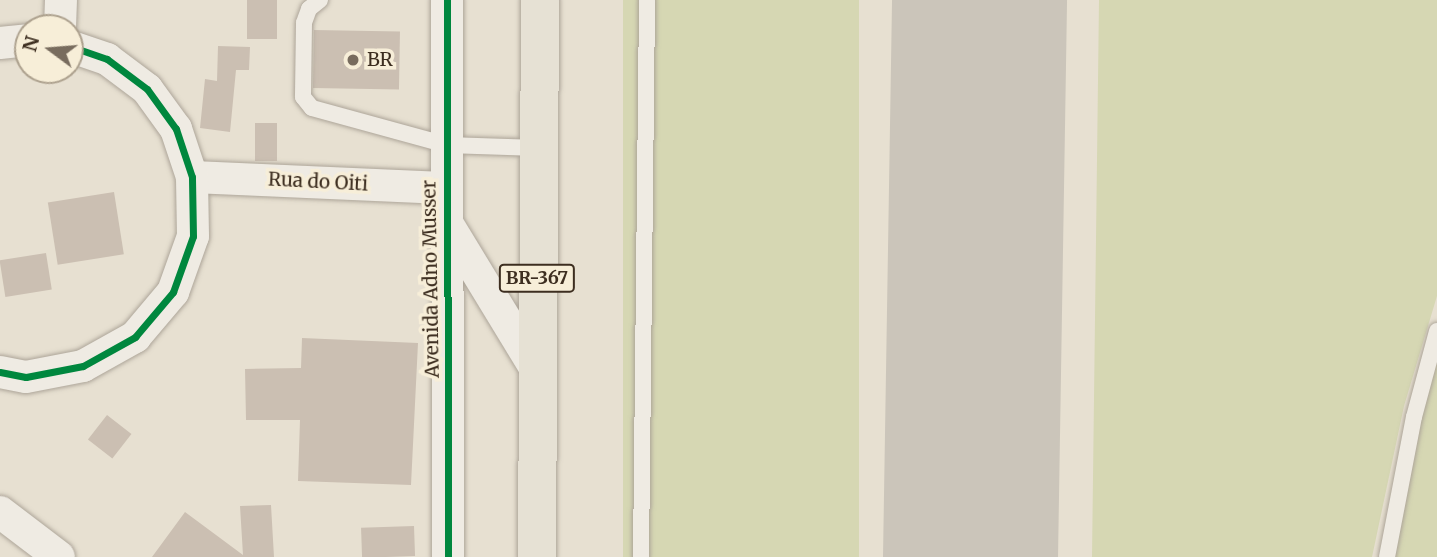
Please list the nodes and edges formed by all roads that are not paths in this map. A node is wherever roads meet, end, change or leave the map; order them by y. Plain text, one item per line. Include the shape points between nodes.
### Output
1 (320, 0) edge
2 (447, 0) edge
3 (540, 0) edge
4 (647, 0) edge
5 (84, 51) edge
6 (447, 145) junction
7 (538, 148) junction
8 (192, 177) junction
9 (444, 188) junction
10 (447, 222) junction
11 (1436, 337) edge
12 (537, 370) junction
13 (0, 372) edge
14 (0, 512) edge
15 (60, 557) edge
16 (448, 557) edge
17 (537, 557) edge
18 (641, 557) edge
19 (1387, 557) edge

1 - 6 lane via 309,9 304,23 306,102 321,111
2 - 6 street, Avenida Adno Musser
3 - 7 main road, BR-367
4 - 18 lane
5 - 8 street via 107,59 147,89 176,129
6 - 7 lane
6 - 9 street, Avenida Adno Musser
7 - 12 main road, BR-367
8 - 9 street, Rua do Oiti
8 - 13 street via 193,236 173,292 135,337 83,366 26,377
9 - 10 street, Avenida Adno Musser
10 - 12 street
10 - 16 street, Avenida Adno Musser
11 - 19 lane
12 - 17 main road, BR-367
14 - 15 street

